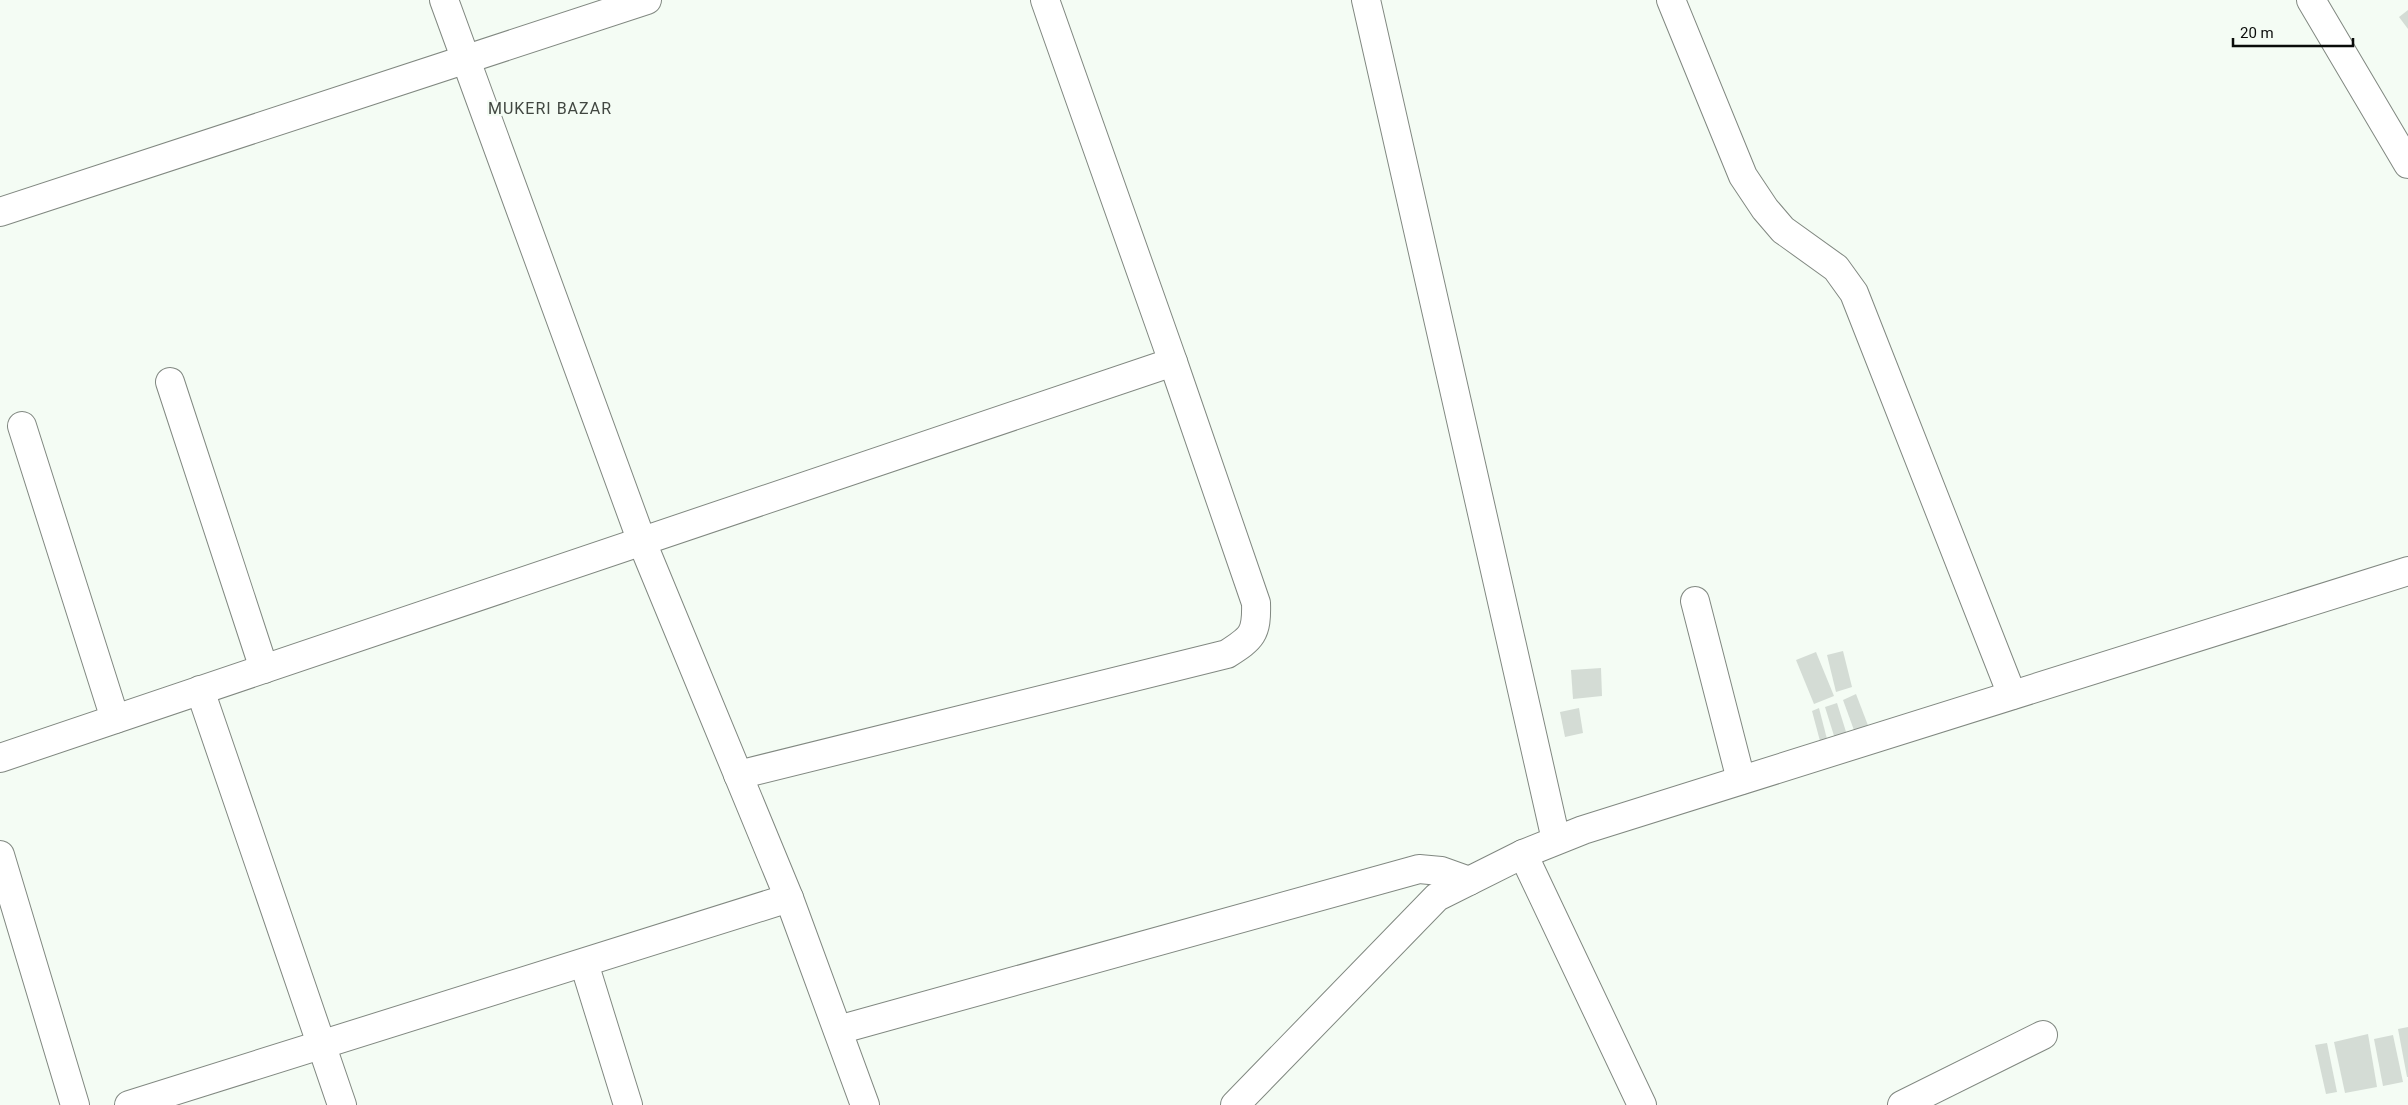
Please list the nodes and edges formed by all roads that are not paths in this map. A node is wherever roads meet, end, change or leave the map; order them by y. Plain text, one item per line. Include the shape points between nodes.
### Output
1 (444, 0) edge
2 (647, 0) edge
3 (1045, 0) edge
4 (1366, 0) edge
5 (1671, 0) edge
6 (2311, 0) edge
7 (466, 60) junction
8 (2408, 164) edge
9 (0, 212) edge
10 (1173, 362) junction
11 (170, 382) dead end
12 (22, 426) dead end
13 (642, 542) junction
14 (2408, 572) edge
15 (1695, 601) dead end
16 (264, 669) junction
17 (200, 690) junction
18 (2012, 695) junction
19 (115, 719) junction
20 (0, 758) edge
21 (738, 775) junction
22 (1741, 780) junction
23 (1556, 840) junction
24 (1523, 854) junction
25 (0, 856) edge
26 (1469, 881) junction
27 (789, 898) junction
28 (584, 962) junction
29 (838, 1030) junction
30 (2043, 1035) dead end
31 (321, 1045) junction
32 (75, 1105) edge
33 (129, 1105) edge
34 (342, 1105) edge
35 (628, 1105) edge
36 (865, 1105) edge
37 (1235, 1105) edge
38 (1642, 1105) edge
39 (1902, 1105) edge

1 - 7 street
2 - 7 street
3 - 10 street
4 - 23 street
5 - 18 street via 1743,176 1783,230 1836,268 1854,294
6 - 8 street
7 - 9 street
7 - 13 street
10 - 13 street
10 - 21 street via 1256,603 1256,625 1245,642 1227,654
11 - 16 street
12 - 19 street
13 - 16 street
13 - 21 street
14 - 18 street
15 - 22 street
16 - 17 street
17 - 19 street
17 - 31 street
18 - 22 street
19 - 20 street
21 - 27 street
22 - 23 street
23 - 24 street
24 - 26 street
24 - 38 street
25 - 32 street
26 - 29 street via 1441,871 1419,870
26 - 37 street via 1437,897
27 - 28 street
27 - 29 street
28 - 31 street
28 - 35 street
29 - 36 street
30 - 39 street
31 - 33 street
31 - 34 street

